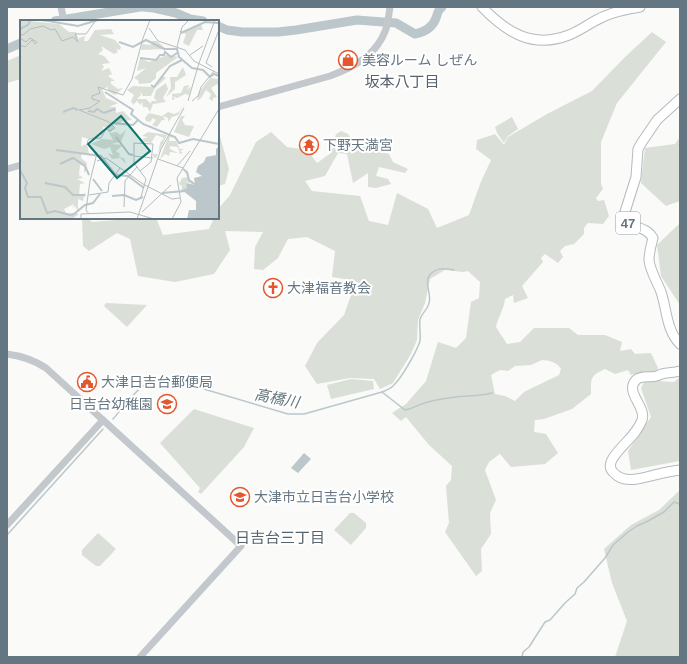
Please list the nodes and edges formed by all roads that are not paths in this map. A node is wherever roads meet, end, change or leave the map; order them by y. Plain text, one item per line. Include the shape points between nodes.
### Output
1 (61, 7) edge
2 (390, 7) edge
3 (482, 7) edge
4 (640, 7) edge
5 (64, 19) edge
6 (680, 99) edge
7 (219, 107) edge
8 (20, 165) edge
9 (7, 169) edge
10 (680, 344) edge
11 (7, 354) edge
12 (680, 371) edge
13 (102, 420) junction
14 (680, 470) edge
15 (7, 525) edge
16 (140, 657) edge

1 - 5 street
2 - 7 street via 386,28 375,48 347,70
3 - 4 main road via 498,23 515,34 541,40 558,39 603,17
6 - 10 main road, 47 via 657,120 638,149 636,177 624,215 632,226 647,231 653,238 649,260 671,330
8 - 9 street
11 - 13 street via 19,356 46,368
12 - 14 main road via 636,380 634,395 642,408 643,418 632,438 620,448 610,463 612,472 632,480
13 - 15 street
13 - 16 street via 241,546

